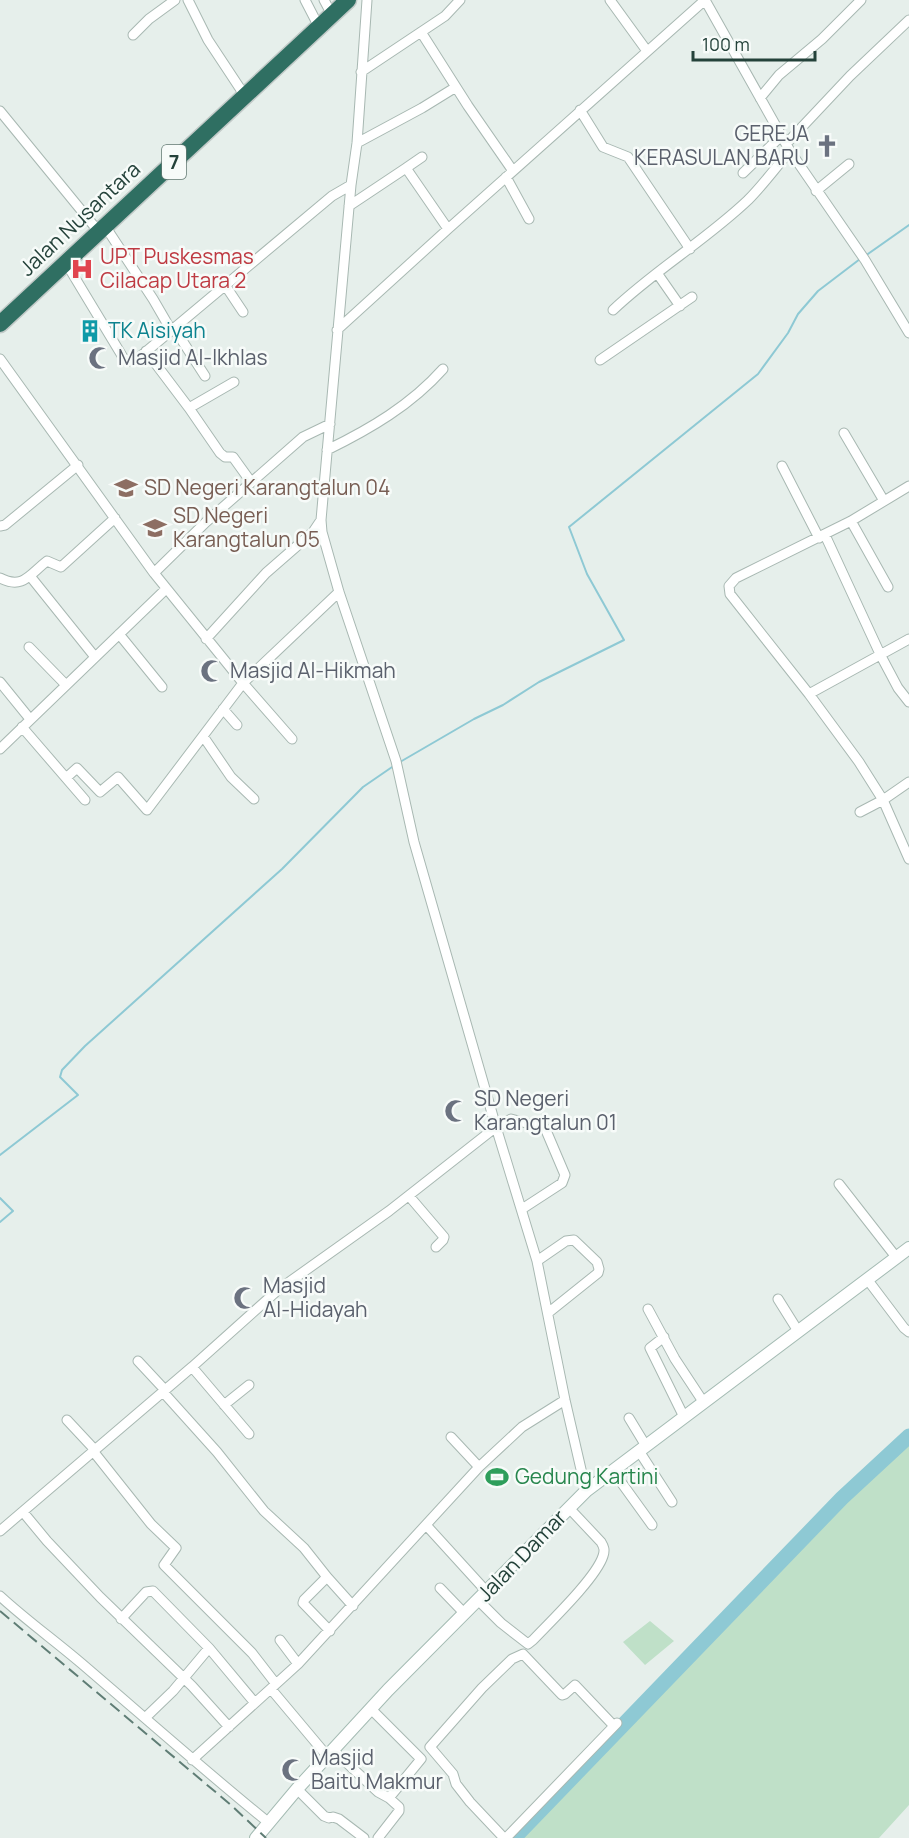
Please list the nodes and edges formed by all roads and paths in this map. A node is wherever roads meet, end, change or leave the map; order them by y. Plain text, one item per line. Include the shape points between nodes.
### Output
1 (175, 0) edge
2 (188, 0) edge
3 (305, 0) edge
4 (324, 0) edge
5 (348, 0) edge
6 (367, 0) edge
7 (460, 0) edge
8 (610, 0) edge
9 (705, 0) edge
10 (861, 0) edge
11 (332, 15) junction
12 (909, 20) edge
13 (319, 27) junction
14 (421, 32) junction
15 (133, 35) dead end
16 (647, 51) junction
17 (361, 72) junction
18 (456, 87) junction
19 (245, 96) junction
20 (760, 98) junction
21 (580, 110) junction
22 (0, 111) edge
23 (357, 143) junction
24 (786, 144) junction
25 (422, 157) dead end
26 (849, 164) dead end
27 (406, 168) junction
28 (743, 173) dead end
29 (509, 174) junction
30 (351, 185) junction
31 (816, 191) junction
32 (349, 206) junction
33 (529, 219) dead end
34 (102, 229) junction
35 (448, 229) junction
36 (690, 249) junction
37 (66, 262) junction
38 (657, 273) junction
39 (225, 285) junction
40 (692, 297) dead end
41 (680, 306) junction
42 (613, 310) dead end
43 (243, 312) dead end
44 (0, 324) edge
45 (173, 329) junction
46 (337, 330) junction
47 (909, 333) edge
48 (146, 351) junction
49 (0, 359) edge
50 (600, 360) dead end
51 (443, 369) dead end
52 (205, 375) dead end
53 (234, 381) dead end
54 (189, 408) junction
55 (330, 424) junction
56 (844, 433) dead end
57 (327, 450) junction
58 (78, 465) junction
59 (782, 466) dead end
60 (251, 482) junction
61 (909, 486) edge
62 (884, 501) junction
63 (115, 518) junction
64 (321, 520) junction
65 (851, 521) junction
66 (0, 526) edge
67 (822, 536) junction
68 (154, 573) junction
69 (30, 576) junction
70 (0, 578) edge
71 (888, 586) dead end
72 (166, 589) junction
73 (339, 592) junction
74 (119, 634) junction
75 (206, 639) junction
76 (909, 639) edge
77 (29, 647) dead end
78 (881, 656) junction
79 (95, 657) junction
80 (0, 682) edge
81 (243, 683) junction
82 (66, 686) junction
83 (162, 687) dead end
84 (809, 694) junction
85 (909, 702) edge
86 (224, 709) junction
87 (30, 719) junction
88 (237, 725) dead end
89 (22, 728) junction
90 (203, 736) junction
91 (292, 739) dead end
92 (0, 749) edge
93 (66, 778) junction
94 (909, 782) edge
95 (254, 799) dead end
96 (85, 800) dead end
97 (883, 800) junction
98 (860, 812) dead end
99 (909, 859) edge
100 (496, 1126) junction
101 (840, 1184) dead end
102 (409, 1196) junction
103 (522, 1209) junction
104 (436, 1247) dead end
105 (909, 1248) edge
106 (896, 1257) junction
107 (537, 1261) junction
108 (867, 1279) junction
109 (778, 1299) dead end
110 (648, 1309) dead end
111 (548, 1313) junction
112 (798, 1331) junction
113 (909, 1332) edge
114 (664, 1337) junction
115 (138, 1361) dead end
116 (192, 1367) junction
117 (249, 1385) dead end
118 (164, 1391) junction
119 (565, 1400) junction
120 (704, 1402) junction
121 (224, 1405) junction
122 (684, 1417) junction
123 (629, 1418) dead end
124 (67, 1420) dead end
125 (249, 1434) dead end
126 (451, 1437) dead end
127 (642, 1449) junction
128 (94, 1451) junction
129 (479, 1467) junction
130 (613, 1471) junction
131 (586, 1491) junction
132 (672, 1502) dead end
133 (569, 1508) junction
134 (23, 1512) junction
135 (426, 1525) junction
136 (652, 1525) dead end
137 (0, 1531) edge
138 (327, 1577) junction
139 (440, 1588) dead end
140 (0, 1596) edge
141 (483, 1596) junction
142 (353, 1606) junction
143 (465, 1614) junction
144 (122, 1619) junction
145 (330, 1631) junction
146 (280, 1640) dead end
147 (528, 1644) junction
148 (209, 1648) junction
149 (520, 1654) junction
150 (298, 1664) junction
151 (183, 1679) junction
152 (274, 1687) junction
153 (255, 1703) junction
154 (371, 1709) junction
155 (145, 1718) junction
156 (229, 1727) junction
157 (430, 1747) junction
158 (331, 1754) junction
159 (422, 1759) junction
160 (192, 1760) junction
161 (297, 1789) junction
162 (389, 1798) junction
163 (269, 1822) junction
164 (259, 1836) edge
165 (364, 1838) edge
166 (378, 1838) edge
167 (505, 1838) edge

1 - 15 street
2 - 19 street via 208,40
3 - 13 street
4 - 11 street
5 - 11 highway, Jalan Nusantara / 7
6 - 17 street
7 - 14 street
8 - 16 street
9 - 16 street
9 - 20 street
10 - 20 street via 779,75
11 - 13 highway, Jalan Nusantara / 7
12 - 24 street
13 - 19 highway, Jalan Nusantara / 7
14 - 17 street
14 - 18 street
16 - 21 street
17 - 23 street
18 - 23 street
18 - 29 street
19 - 34 highway, Jalan Nusantara / 7
20 - 24 street
21 - 29 street
21 - 36 street via 603,147 628,157
22 - 34 street
23 - 30 street
24 - 28 street
24 - 31 street
24 - 36 street via 749,199
25 - 27 street
26 - 31 street
27 - 32 street
27 - 35 street
29 - 33 street
29 - 35 street
30 - 32 street
30 - 39 street via 332,196
31 - 47 street
32 - 46 street
34 - 37 highway, Jalan Nusantara / 7
34 - 45 street
35 - 46 street
36 - 38 street
37 - 44 highway, Jalan Nusantara / 7
37 - 48 street via 124,358 136,360
38 - 41 street
38 - 42 street
39 - 43 street
39 - 45 street
40 - 41 street
41 - 50 street
45 - 48 street
45 - 52 street
46 - 55 street
48 - 54 street
49 - 58 street
51 - 57 street via 381,420
53 - 54 street
54 - 60 street via 220,453 233,458
55 - 57 street
55 - 60 street via 303,437
56 - 62 street
57 - 64 street
58 - 63 street
58 - 66 street
59 - 67 street
60 - 68 street
61 - 62 street
62 - 65 street
63 - 68 street
63 - 69 street via 61,567 47,561
64 - 73 street
64 - 75 street
65 - 67 street
65 - 71 street
67 - 78 street
67 - 84 street via 736,578 729,586 730,594
68 - 72 street
69 - 70 street via 20,583
69 - 79 street
72 - 74 street
72 - 75 street
73 - 81 street
73 - 100 street via 397,765 414,842
74 - 79 street
74 - 83 street
75 - 81 street
76 - 78 street
77 - 82 street
78 - 84 street
78 - 85 street
79 - 82 street
80 - 87 street
81 - 86 street
81 - 91 street
82 - 87 street
84 - 97 street
86 - 88 street
86 - 90 street
87 - 89 street
89 - 92 street
89 - 93 street
90 - 93 street via 147,810 118,777 100,792 77,768
90 - 95 street via 231,777
93 - 96 street
94 - 97 street
97 - 98 street
97 - 99 street
100 - 102 street
100 - 103 street
100 - 103 street via 511,1119 544,1128 564,1170 562,1183
101 - 106 street
102 - 104 street via 444,1237
102 - 116 street via 278,1290
103 - 107 street
105 - 106 street, Jalan Damar
106 - 108 street, Jalan Damar
107 - 111 street
107 - 111 street via 566,1241 574,1240 597,1262 599,1269 598,1274
108 - 112 street, Jalan Damar
108 - 113 street
109 - 112 street
110 - 114 street
111 - 119 street
112 - 120 street, Jalan Damar
114 - 120 street
114 - 122 street via 650,1348
115 - 118 street
116 - 118 street
116 - 121 street
117 - 121 street
118 - 128 street
118 - 138 street via 264,1511 304,1548
119 - 129 street via 522,1427
119 - 131 street
120 - 122 street, Jalan Damar
121 - 125 street
122 - 127 street, Jalan Damar
123 - 127 street
124 - 128 street
126 - 129 street
127 - 130 street, Jalan Damar
127 - 132 street
128 - 134 street
128 - 152 street via 151,1524 176,1548 164,1565 252,1653
129 - 135 street
130 - 131 street, Jalan Damar
130 - 136 street
131 - 133 street, Jalan Damar
133 - 141 street, Jalan Damar
133 - 147 street via 601,1542 603,1556 567,1604
134 - 137 street
134 - 144 street
135 - 141 street
135 - 142 street
138 - 142 street
138 - 145 street via 303,1603
139 - 143 street
140 - 155 street
141 - 143 street, Jalan Damar
141 - 147 street via 501,1623
142 - 145 street
143 - 154 street, Jalan Damar
144 - 148 street via 151,1591
144 - 151 street
145 - 150 street
146 - 150 street
147 - 149 street
148 - 151 street
148 - 153 street
149 - 157 street via 482,1688
149 - 167 street via 562,1695 575,1685 616,1724
150 - 152 street
151 - 155 street
151 - 156 street
152 - 153 street
152 - 158 street
153 - 156 street
154 - 158 street, Jalan Damar
154 - 159 street
155 - 160 street
156 - 160 street
157 - 159 street
157 - 167 street via 463,1793
158 - 161 street, Jalan Damar
158 - 162 street
159 - 162 street
160 - 163 street
161 - 163 street, Jalan Damar
161 - 165 street via 324,1816 339,1819
162 - 166 street via 399,1809
163 - 164 street, Jalan Damar

